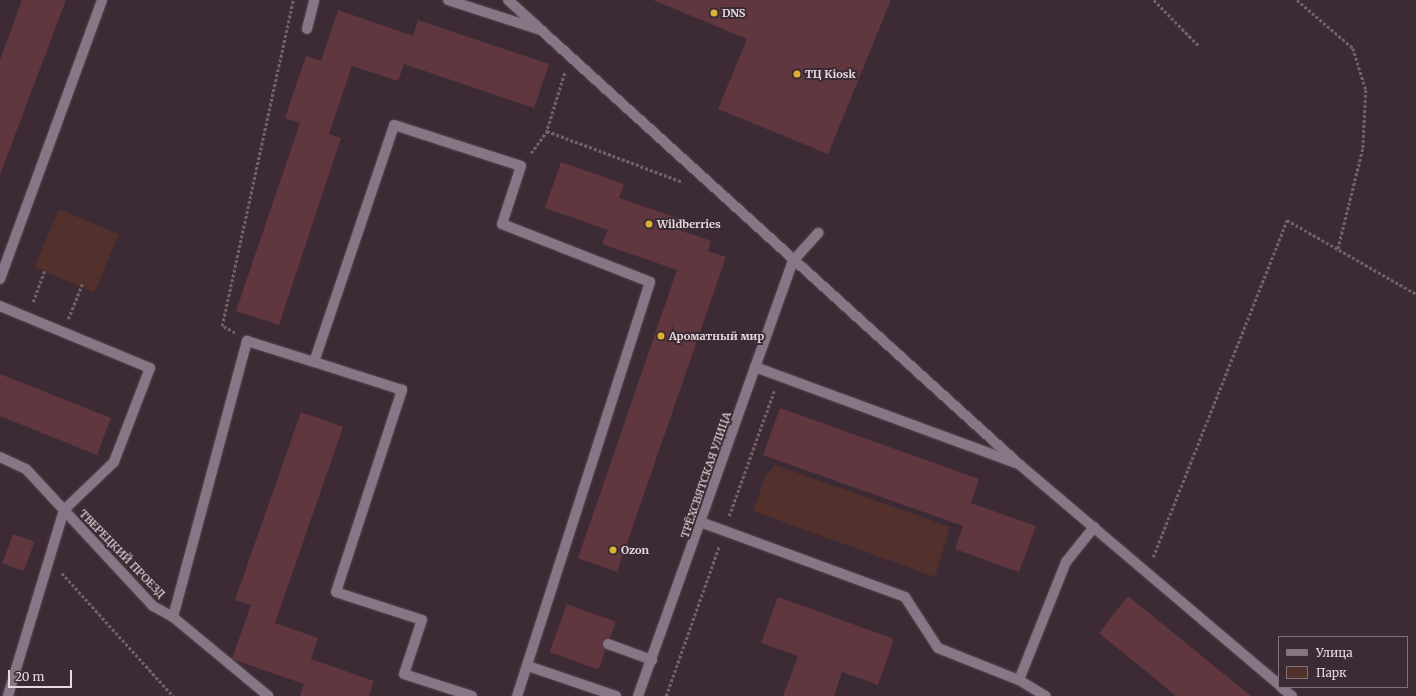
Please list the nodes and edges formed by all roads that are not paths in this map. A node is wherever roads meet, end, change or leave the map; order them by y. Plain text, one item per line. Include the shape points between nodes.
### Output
1 (102, 0) edge
2 (314, 0) edge
3 (448, 0) edge
4 (508, 0) edge
5 (308, 29) dead end
6 (541, 30) junction
7 (818, 233) dead end
8 (793, 261) junction
9 (0, 279) edge
10 (0, 306) edge
11 (314, 362) junction
12 (755, 367) junction
13 (0, 457) edge
14 (1020, 465) junction
15 (64, 510) junction
16 (703, 523) junction
17 (1094, 527) junction
18 (174, 617) junction
19 (608, 644) dead end
20 (652, 660) junction
21 (528, 666) junction
22 (1019, 680) junction
23 (1278, 684) edge
24 (1282, 688) edge
25 (8, 696) edge
26 (268, 696) edge
27 (472, 696) edge
28 (517, 696) edge
29 (616, 696) edge
30 (638, 696) edge
31 (1046, 696) edge
32 (1292, 696) edge

1 - 9 lane
2 - 5 lane
3 - 6 lane
4 - 6 lane
6 - 8 lane
7 - 8 lane
8 - 12 lane, ТРЁХСВЯТСКАЯ УЛИЦА
8 - 14 lane
10 - 15 lane via 150,368 114,462
11 - 18 lane via 247,341
11 - 21 lane via 394,125 521,166 502,224 650,282
11 - 27 lane via 402,390 336,592 422,620 404,674
12 - 14 lane
12 - 16 lane, ТРЁХСВЯТСКАЯ УЛИЦА
13 - 15 lane, ТВЕРЕЦКИЙ ПРОЕЗД via 26,469
14 - 17 lane
15 - 18 lane, ТВЕРЕЦКИЙ ПРОЕЗД via 153,606
15 - 25 lane
16 - 20 lane, ТРЁХСВЯТСКАЯ УЛИЦА
16 - 22 lane via 905,597 938,648
17 - 22 lane via 1066,562
17 - 23 lane
18 - 26 lane, ТВЕРЕЦКИЙ ПРОЕЗД
19 - 20 lane
20 - 30 lane, ТРЁХСВЯТСКАЯ УЛИЦА
21 - 28 lane
21 - 29 lane
22 - 31 lane
24 - 32 lane

